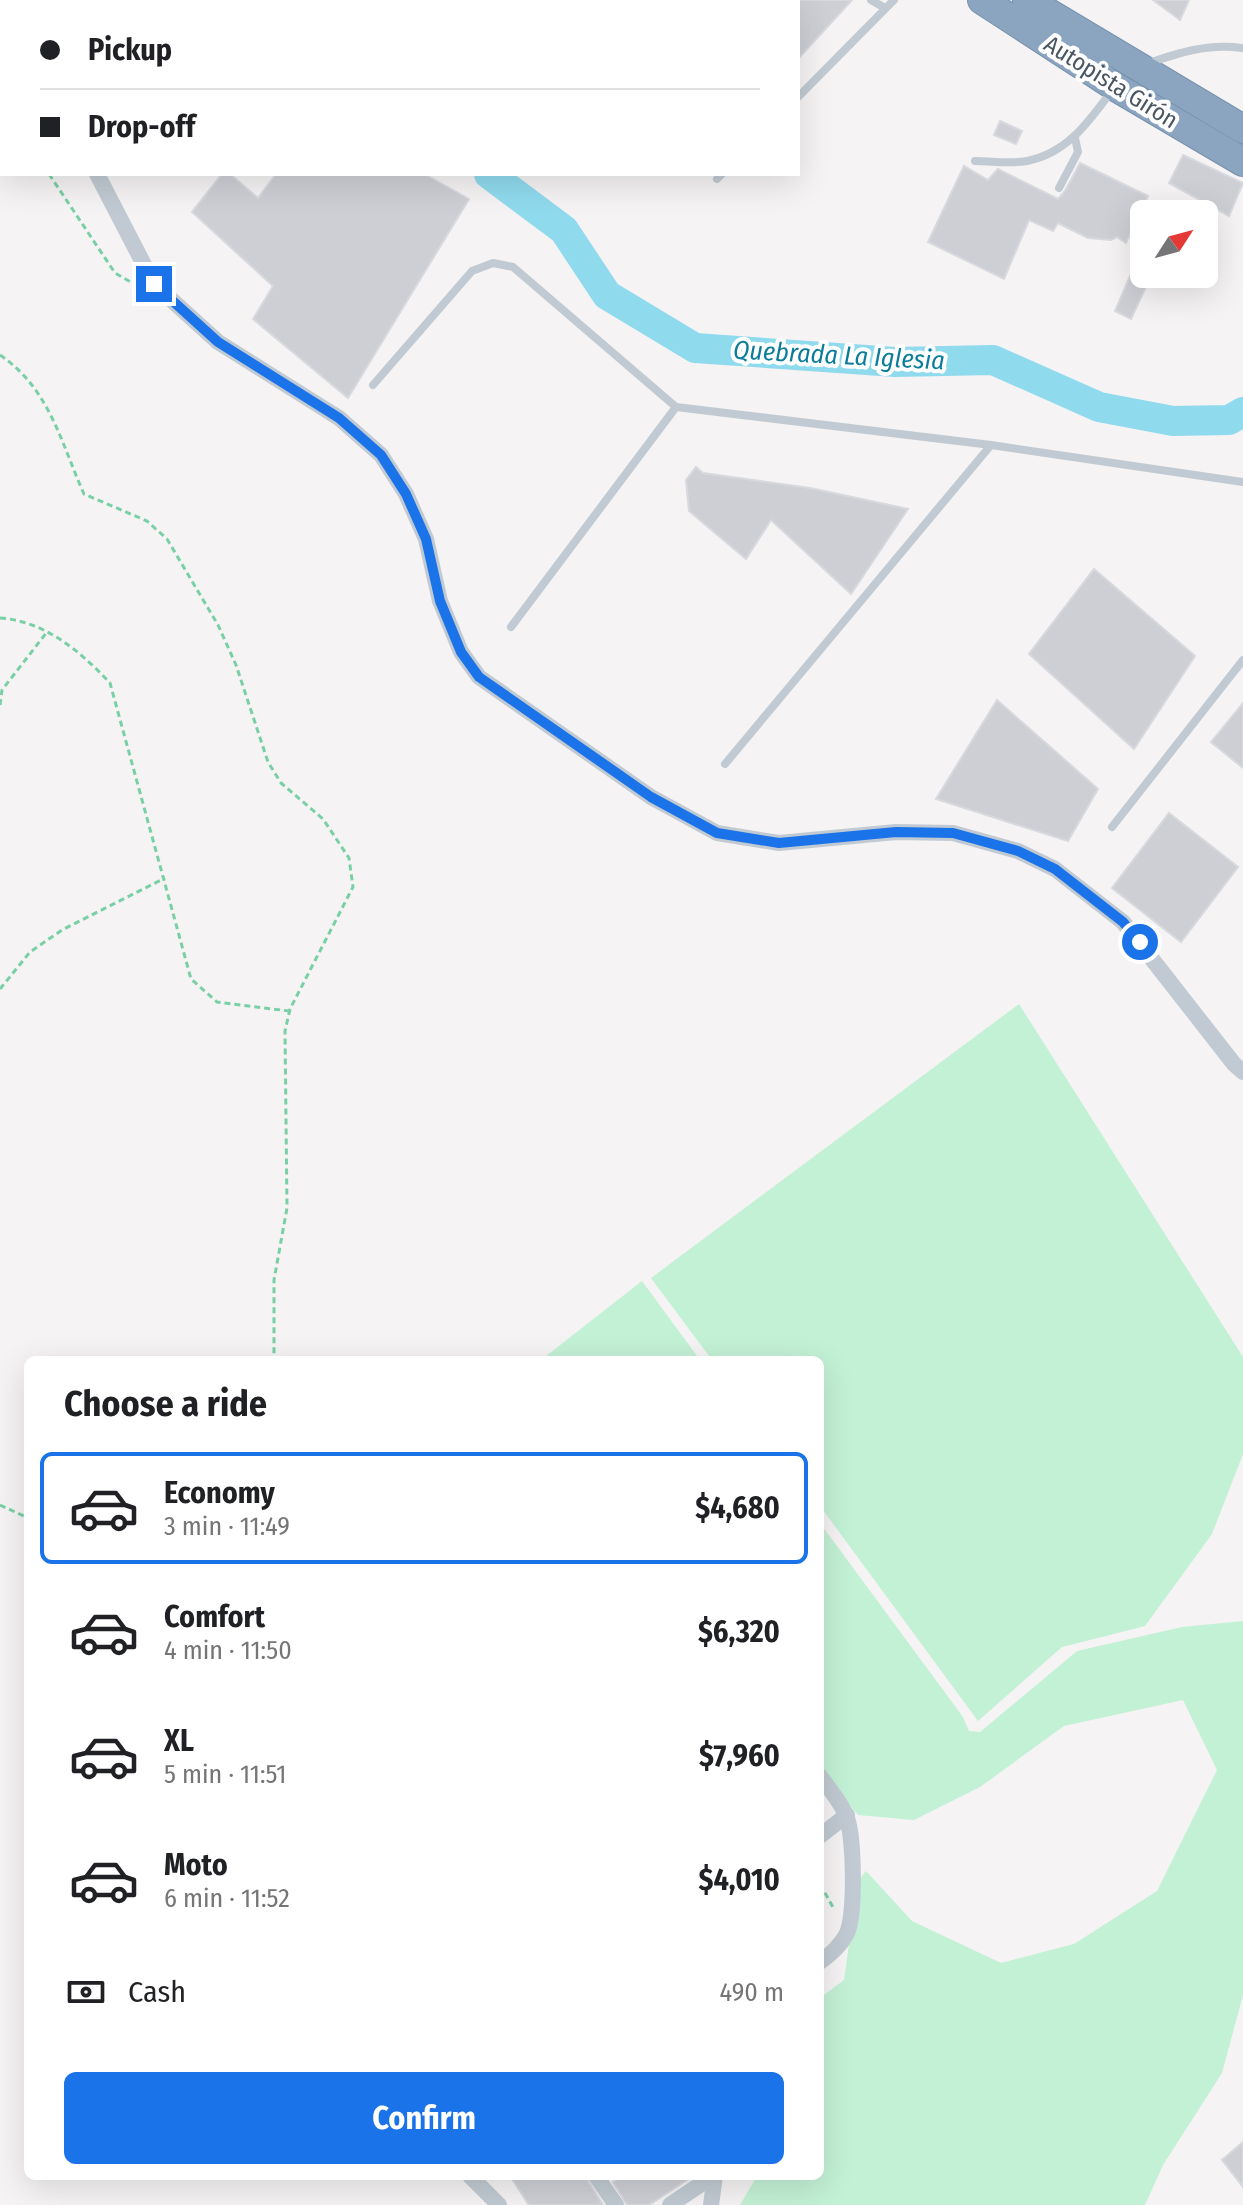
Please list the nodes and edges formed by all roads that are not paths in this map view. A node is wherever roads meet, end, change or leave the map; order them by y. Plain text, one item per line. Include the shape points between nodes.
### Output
1 (871, 0) edge
2 (894, 0) edge
3 (982, 0) edge
4 (1027, 0) edge
5 (885, 8) junction
6 (1242, 48) edge
7 (1137, 67) junction
8 (1114, 86) junction
9 (800, 95) edge
10 (1243, 129) edge
11 (1075, 138) junction
12 (975, 161) dead end
13 (1243, 162) edge
14 (98, 176) edge
15 (1059, 188) dead end
16 (373, 385) dead end
17 (676, 407) junction
18 (991, 445) junction
19 (1243, 482) edge
20 (511, 627) dead end
21 (1243, 660) edge
22 (725, 764) dead end
23 (1112, 827) dead end
24 (1243, 1072) edge
25 (824, 1782) edge
26 (847, 1815) junction
27 (824, 1833) edge
28 (824, 1959) edge
29 (474, 2180) edge
30 (599, 2180) edge
31 (704, 2180) edge
32 (707, 2180) edge
33 (499, 2205) edge
34 (616, 2205) edge
35 (670, 2205) edge
36 (711, 2205) edge

1 - 5 lane
2 - 5 lane
3 - 8 highway, Autopista Girón
4 - 7 highway, Autopista Girón
5 - 9 lane
6 - 7 lane via 1220,45 1181,52
7 - 10 highway, Autopista Girón
8 - 11 lane
8 - 13 highway, Autopista Girón
11 - 12 lane via 1026,161
11 - 15 lane via 1078,152
14 - 24 street via 154,284 218,342 339,418 381,455 426,539 440,601 461,652 479,677 651,797 717,833 779,843 896,832 953,833 1018,851 1055,869 1123,922
16 - 17 lane via 472,271 493,263 513,267
17 - 18 lane
17 - 20 lane
18 - 19 lane
18 - 22 lane
21 - 23 lane
25 - 26 street
26 - 27 street
26 - 28 street via 853,1874 848,1933
29 - 33 street
30 - 34 street
31 - 35 street
32 - 36 street

